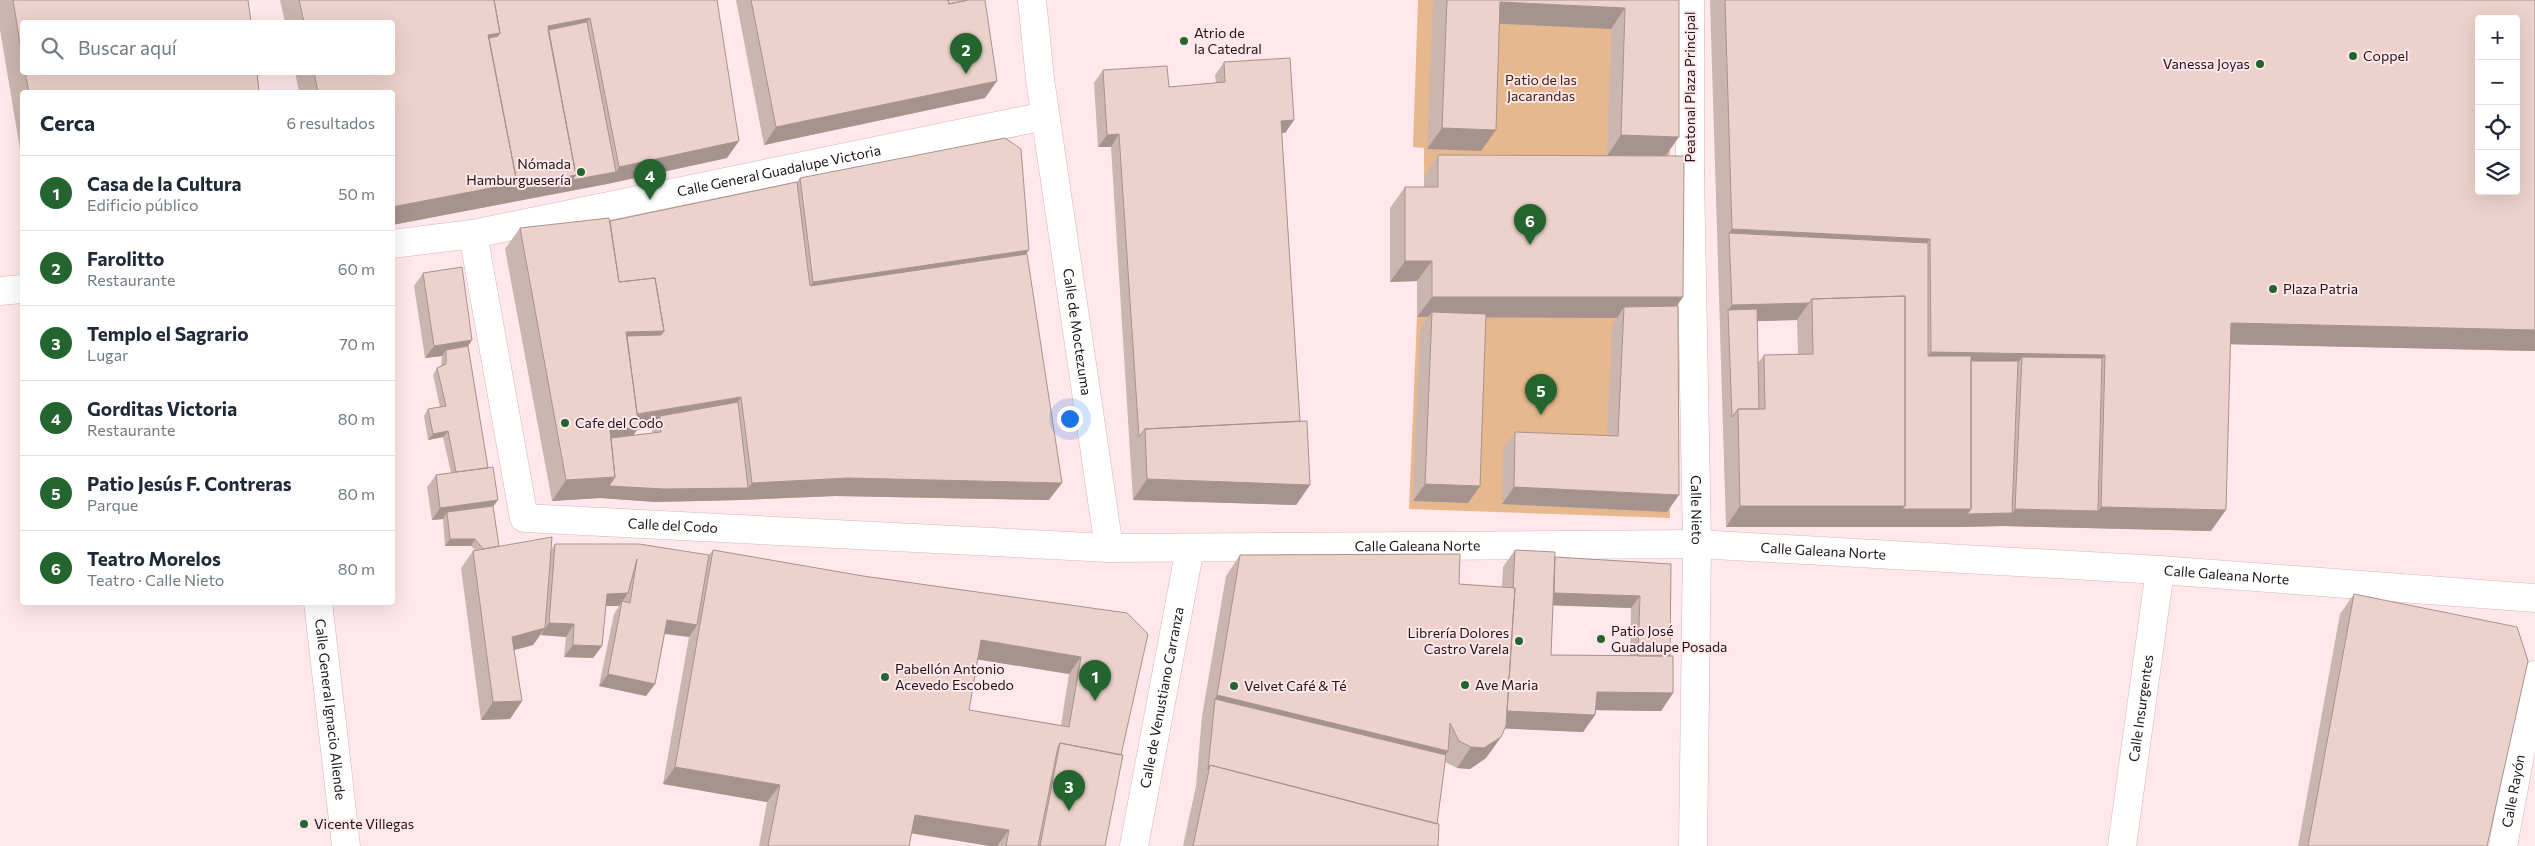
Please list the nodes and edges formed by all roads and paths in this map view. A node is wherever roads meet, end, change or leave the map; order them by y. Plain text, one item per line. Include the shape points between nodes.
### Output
1 (1032, 0) edge
2 (1690, 0) edge
3 (1045, 116) junction
4 (1690, 174) joint
5 (473, 234) junction
6 (395, 244) edge
7 (20, 289) edge
8 (0, 291) edge
9 (1697, 544) junction
10 (1109, 548) junction
11 (1190, 548) junction
12 (2160, 570) junction
13 (2535, 598) edge
14 (318, 605) edge
15 (2535, 675) edge
16 (346, 846) edge
17 (1134, 846) edge
18 (1693, 846) edge
19 (2122, 846) edge
20 (2503, 846) edge

1 - 3 street, Calle de Moctezuma
2 - 4 street, Peatonal Plaza Principal
3 - 5 street, Calle General Guadalupe Victoria
3 - 10 street, Calle de Moctezuma
4 - 9 street, Calle Nieto
5 - 6 street, Calle General Guadalupe Victoria
5 - 10 street, Calle del Codo via 524,518
7 - 8 street
9 - 11 street, Calle Galeana Norte
9 - 12 street, Calle Galeana Norte
9 - 18 street, Calle Nieto
10 - 11 street, Calle Galeana Norte
11 - 17 street, Calle de Venustiano Carranza
12 - 13 street, Calle Galeana Norte
12 - 19 street, Calle Insurgentes
14 - 16 street, Calle General Ignacio Allende
15 - 20 street, Calle Rayón

